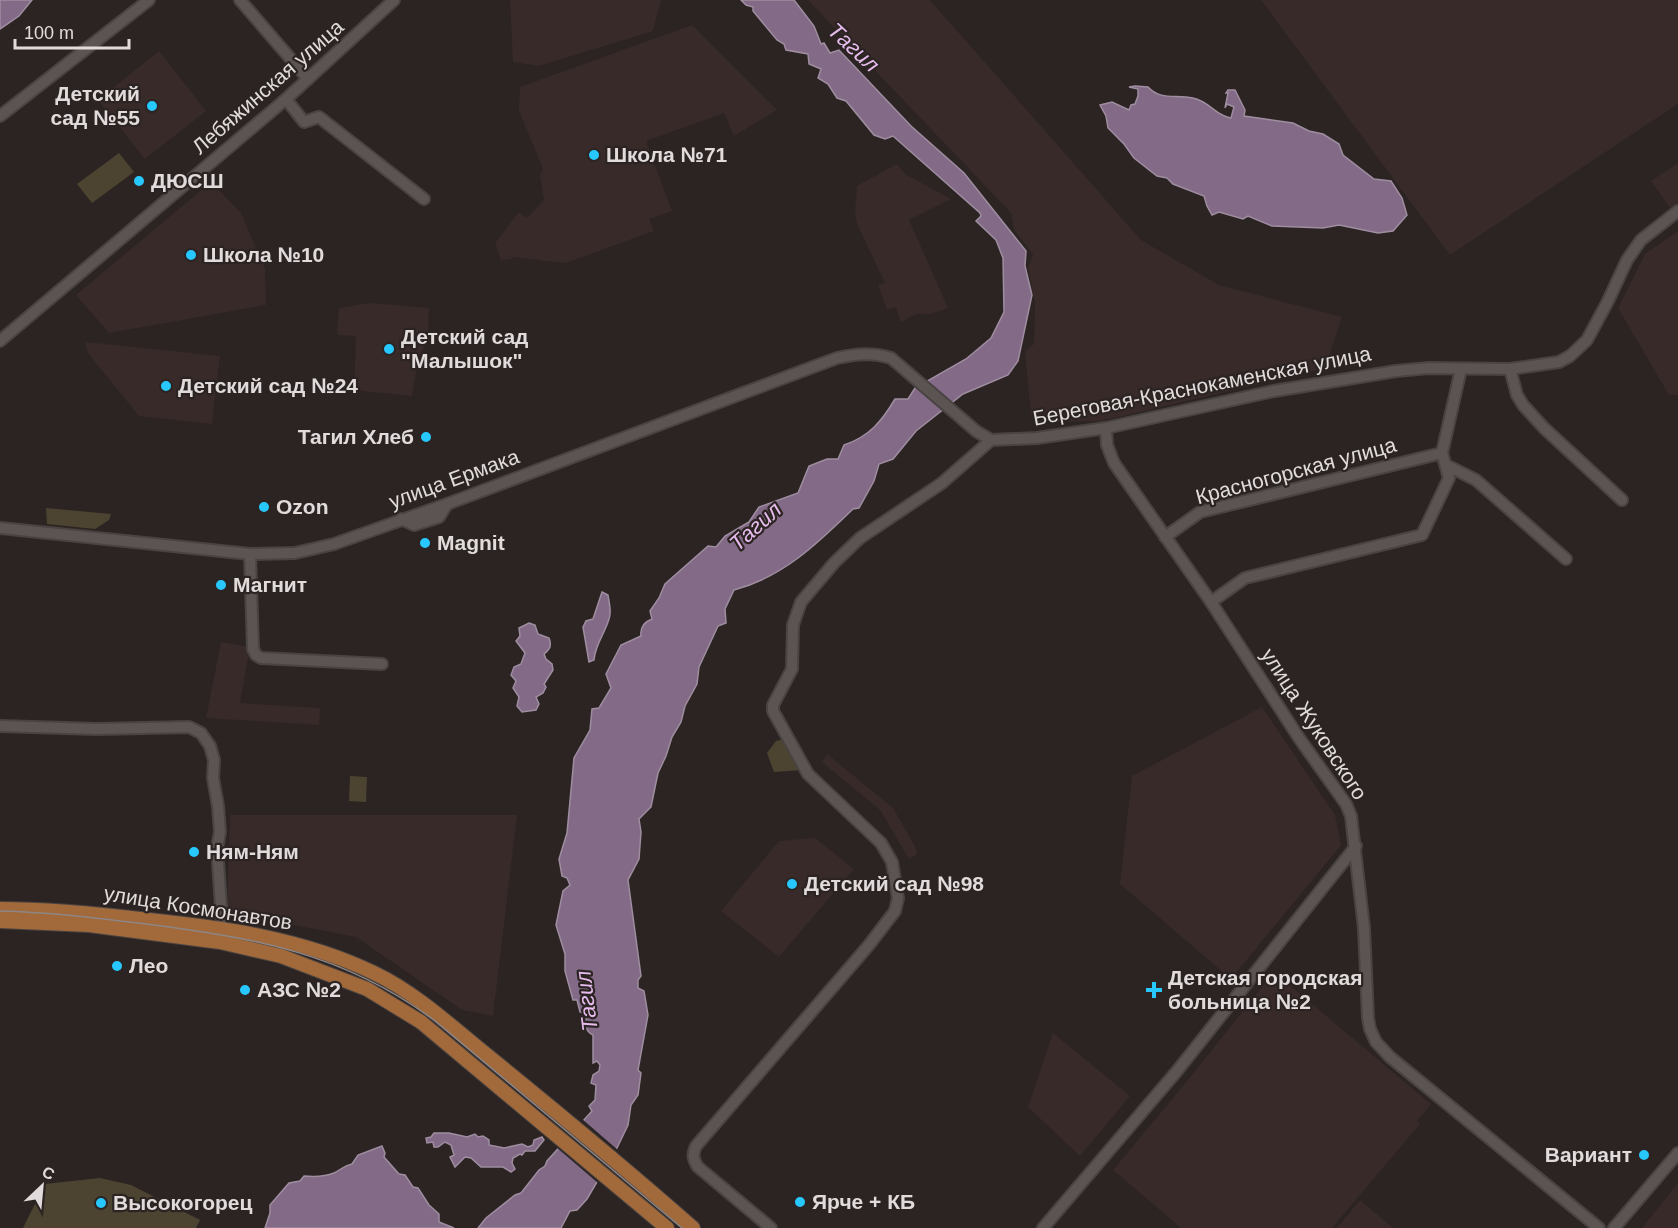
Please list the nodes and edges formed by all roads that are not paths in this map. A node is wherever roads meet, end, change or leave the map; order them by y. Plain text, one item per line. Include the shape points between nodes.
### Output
1 (149, 0) edge
2 (240, 0) edge
3 (394, 0) edge
4 (308, 79) junction
5 (286, 99) junction
6 (0, 116) edge
7 (424, 199) dead end
8 (1678, 211) edge
9 (0, 341) edge
10 (1461, 369) junction
11 (1510, 369) junction
12 (1106, 428) junction
13 (991, 440) junction
14 (1442, 453) junction
15 (1446, 465) junction
16 (1622, 500) dead end
17 (0, 528) edge
18 (1165, 537) junction
19 (250, 554) junction
20 (1566, 559) dead end
21 (1211, 602) junction
22 (382, 664) dead end
23 (0, 726) edge
24 (1356, 846) junction
25 (0, 909) edge
26 (0, 921) edge
27 (221, 935) junction
28 (1677, 1158) edge
29 (667, 1228) edge
30 (693, 1228) edge
31 (771, 1228) edge
32 (1043, 1228) edge
33 (1599, 1228) edge
34 (1614, 1228) edge

1 - 6 street
2 - 4 street
3 - 4 street, Лебяжинская улица
4 - 5 street, Лебяжинская улица
5 - 7 street via 304,122 319,117
5 - 9 street, Лебяжинская улица
8 - 11 street, Береговая-Краснокаменская улица via 1635,248 1595,328 1580,348 1559,362
10 - 11 street, Береговая-Краснокаменская улица
10 - 12 street, Береговая-Краснокаменская улица via 1396,370 1334,380
10 - 14 street
11 - 16 street via 1517,395 1527,411
12 - 13 street, Береговая-Краснокаменская улица
12 - 18 street, улица Жуковского via 1107,446 1114,463
13 - 19 street, улица Ермака via 891,358 858,353 311,550
13 - 31 street via 942,483 860,538 801,602 793,625 792,669 773,711 808,774 881,843 892,862 898,898 895,911 869,945 692,1154 698,1167
14 - 15 street
14 - 18 street, Красногорская улица via 1200,512
15 - 20 street via 1476,480
15 - 21 street via 1449,478 1422,535 1245,578
17 - 19 street, улица Ермака
18 - 21 street, улица Жуковского
19 - 22 street via 256,655
21 - 24 street, улица Жуковского via 1346,804
23 - 27 street via 189,727 201,733 214,760 219,806
24 - 32 street via 1177,1071
24 - 33 street, улица Жуковского via 1368,1018 1376,1042
25 - 27 main road, улица Космонавтов via 57,910
26 - 27 main road, улица Космонавтов
27 - 29 main road, улица Космонавтов via 367,989 420,1022
27 - 30 main road, улица Космонавтов via 285,941 375,974 428,1007
28 - 34 street

